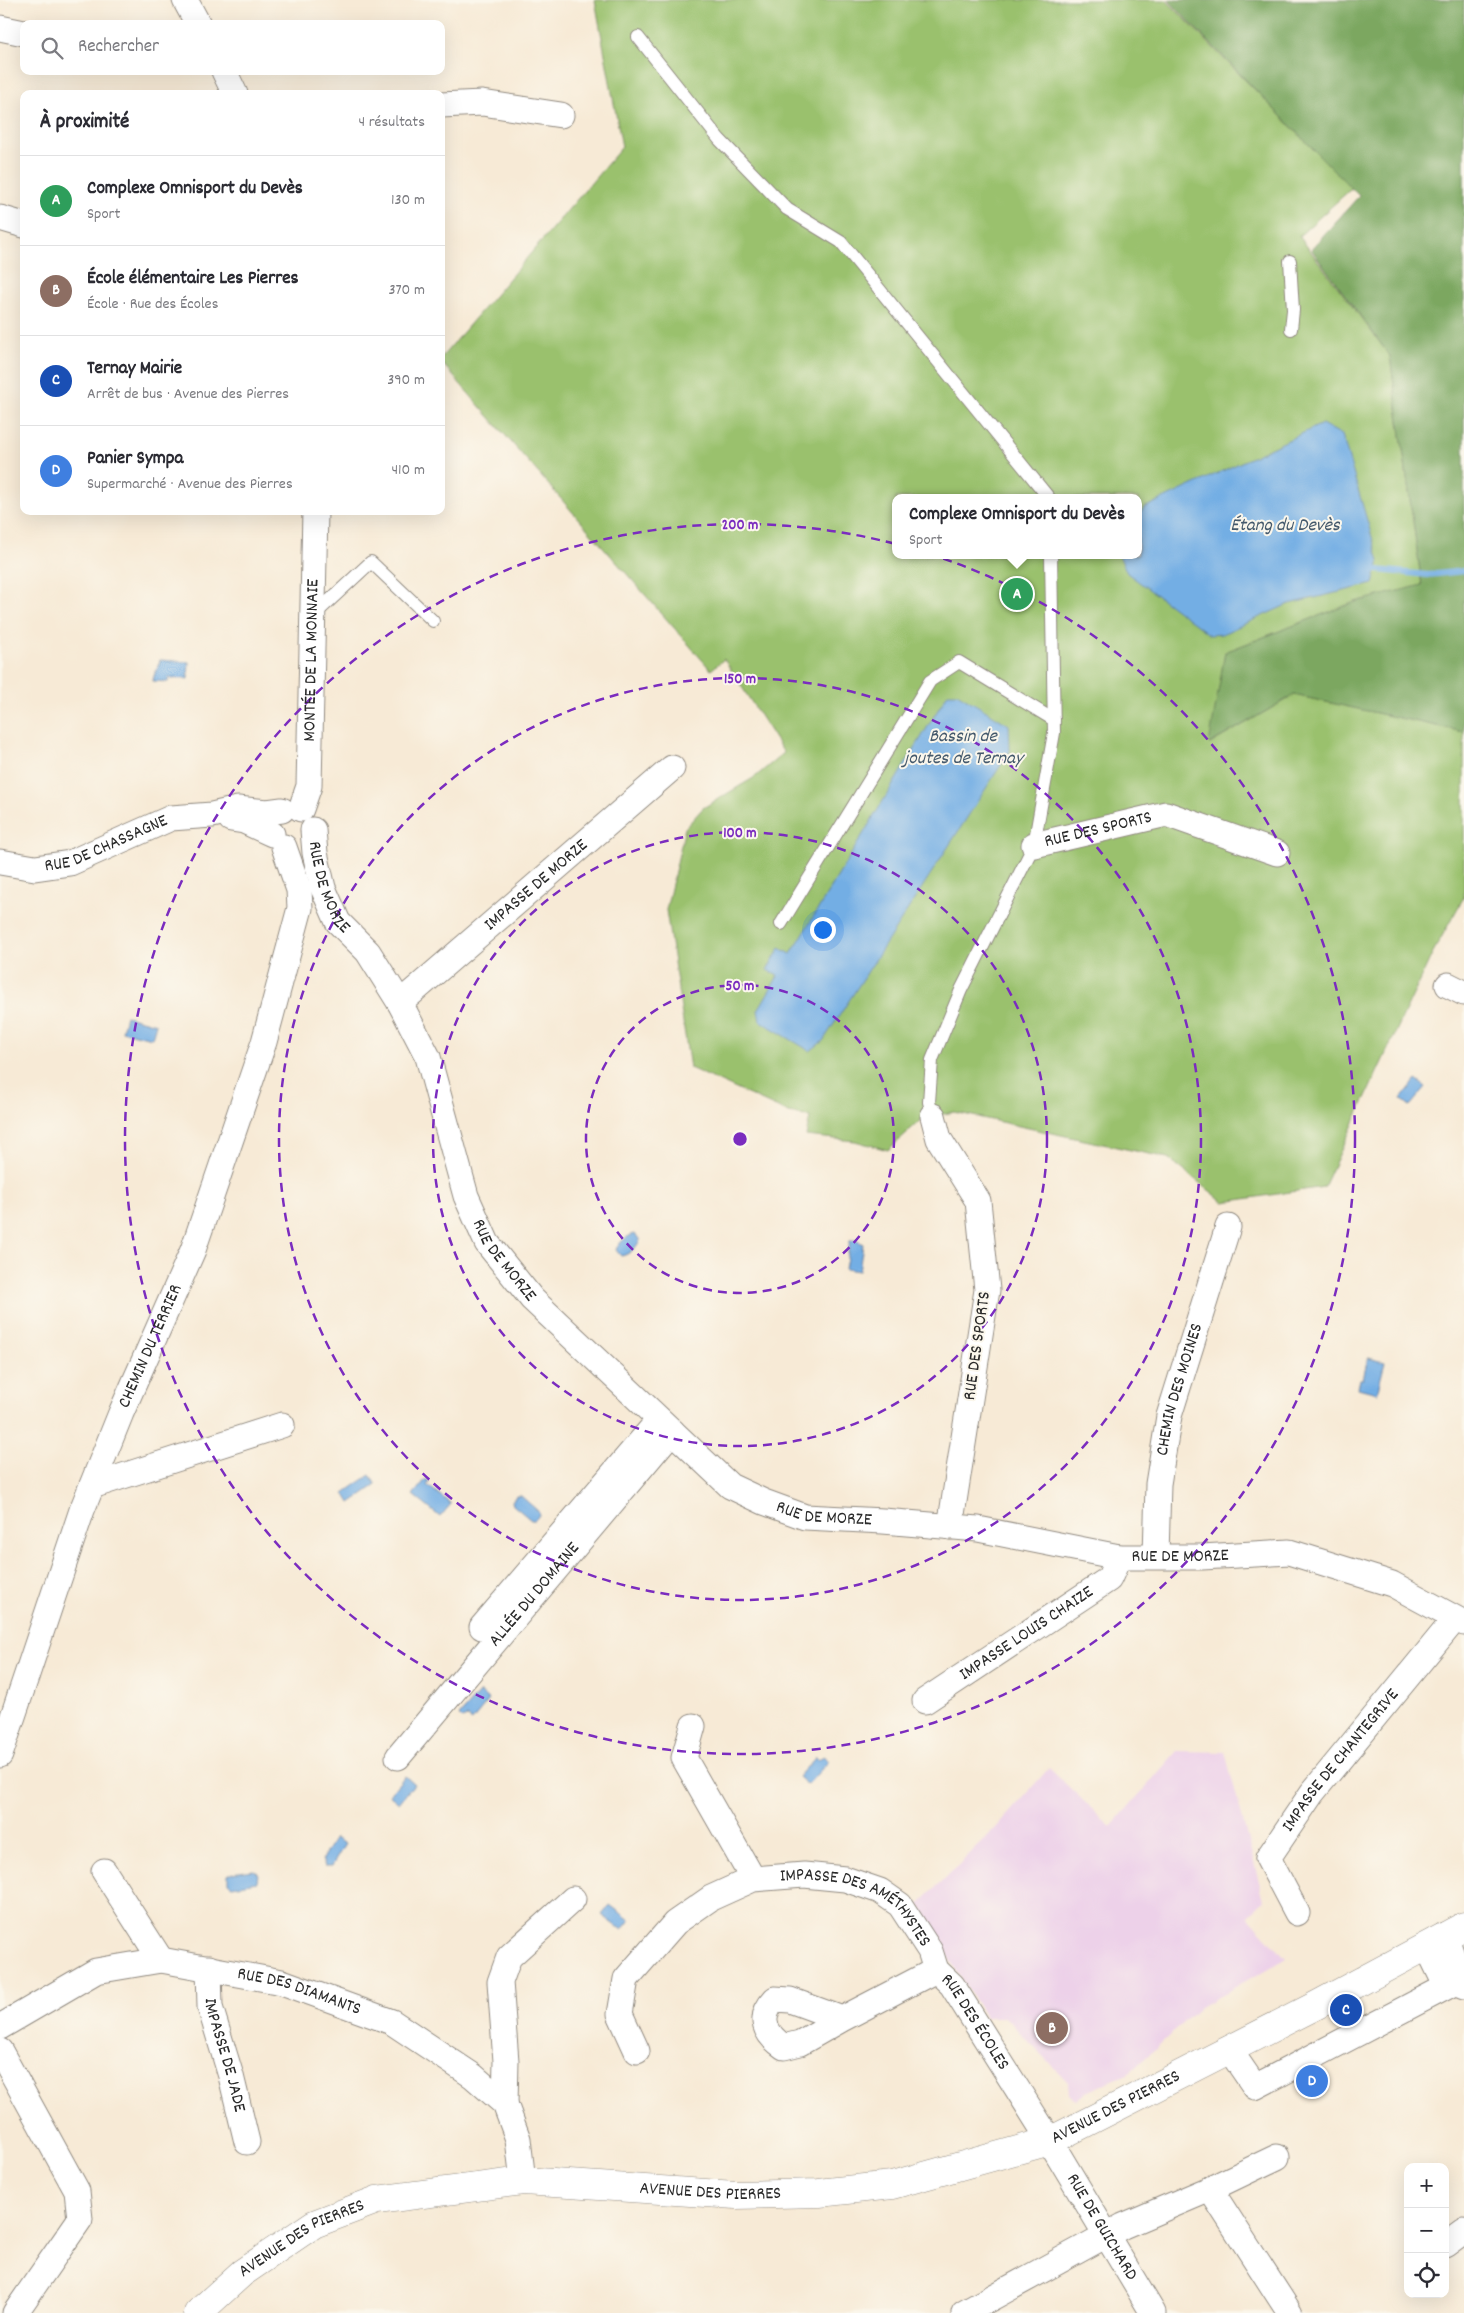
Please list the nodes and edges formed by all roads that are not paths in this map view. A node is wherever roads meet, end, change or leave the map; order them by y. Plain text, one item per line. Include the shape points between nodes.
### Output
1 (185, 0) edge
2 (196, 20) edge
3 (0, 28) edge
4 (20, 32) edge
5 (638, 37) dead end
6 (226, 75) edge
7 (233, 90) edge
8 (445, 105) edge
9 (561, 115) dead end
10 (0, 218) edge
11 (20, 223) edge
12 (1290, 261) dead end
13 (1291, 329) dead end
14 (1046, 494) edge
15 (315, 515) edge
16 (1050, 559) edge
17 (313, 616) junction
18 (433, 621) dead end
19 (1054, 720) junction
20 (672, 768) dead end
21 (212, 815) junction
22 (299, 816) junction
23 (278, 841) junction
24 (1034, 845) junction
25 (1277, 852) dead end
26 (0, 862) edge
27 (295, 874) junction
28 (329, 908) junction
29 (781, 924) dead end
30 (293, 934) junction
31 (400, 1003) junction
32 (933, 1116) joint
33 (1228, 1227) dead end
34 (666, 1425) junction
35 (282, 1426) dead end
36 (92, 1486) junction
37 (950, 1527) junction
38 (1156, 1556) junction
39 (1118, 1558) junction
40 (1460, 1621) edge
41 (482, 1627) dead end
42 (925, 1701) dead end
43 (693, 1726) dead end
44 (0, 1755) edge
45 (398, 1758) dead end
46 (104, 1870) dead end
47 (753, 1879) junction
48 (573, 1899) dead end
49 (1297, 1913) dead end
50 (1445, 1936) edge
51 (161, 1960) junction
52 (209, 1968) junction
53 (936, 1970) junction
54 (1459, 1984) edge
55 (842, 2019) dead end
56 (0, 2027) edge
57 (1229, 2049) junction
58 (0, 2051) edge
59 (637, 2051) dead end
60 (505, 2104) junction
61 (1050, 2141) junction
62 (247, 2142) dead end
63 (1277, 2157) dead end
64 (523, 2182) junction
65 (1210, 2189) junction
66 (1464, 2231) edge
67 (1107, 2235) junction
68 (1449, 2242) edge
69 (15, 2313) edge
70 (198, 2313) edge
71 (964, 2313) edge
72 (1153, 2313) edge
73 (1290, 2313) edge

1 - 2 street
3 - 4 street
5 - 14 lane via 719,139 788,209 841,242
6 - 7 street
8 - 9 street via 482,103
10 - 11 street
12 - 13 lane
15 - 17 street, MONTÉE DE LA MONNAIE
16 - 19 lane
17 - 18 lane via 371,562
17 - 22 street, MONTÉE DE LA MONNAIE via 309,786
19 - 24 lane
19 - 29 lane via 959,662 930,681
20 - 31 street, IMPASSE DE MORZE
21 - 22 street via 238,809
21 - 23 street via 244,821
21 - 26 street, RUE DE CHASSAGNE via 171,818 70,862 35,868
22 - 23 street, MONTÉE DE LA MONNAIE via 272,822
22 - 23 street via 308,842 291,849
22 - 28 street, RUE DE MORZE via 315,853
23 - 27 street
24 - 25 street, RUE DES SPORTS via 1166,814
24 - 32 lane via 962,990 932,1060 929,1102
27 - 28 street
27 - 30 street, CHEMIN DU TERRIER via 300,908
28 - 30 street via 308,914
28 - 31 street, RUE DE MORZE via 368,952
30 - 36 street, CHEMIN DU TERRIER via 264,1042 193,1250
31 - 34 street, RUE DE MORZE via 428,1057 466,1196 487,1243 532,1299
32 - 37 street, RUE DES SPORTS via 938,1139 978,1201 988,1290
33 - 38 street, CHEMIN DES MOINES via 1169,1416 1158,1484
34 - 37 street, RUE DE MORZE via 730,1486 805,1517
34 - 41 street
34 - 45 street, ALLÉE DU DOMAINE
35 - 36 street
36 - 44 street, CHEMIN DU TERRIER
37 - 39 street, RUE DE MORZE via 983,1530
38 - 39 street, RUE DE MORZE
38 - 40 street, RUE DE MORZE via 1289,1552 1392,1584
39 - 42 street, IMPASSE LOUIS CHAIZE via 1109,1579
40 - 49 street, IMPASSE DE CHANTEGRIVE via 1312,1793 1268,1858
43 - 47 street, IMPASSE DES AMÉTHYSTES via 684,1758
46 - 51 street
47 - 53 street, IMPASSE DES AMÉTHYSTES via 804,1874 845,1879 880,1891 900,1905 930,1951
47 - 59 street, IMPASSE DES AMÉTHYSTES via 710,1898 675,1923 626,1979 620,2014
48 - 60 street via 509,1957 500,1982 506,2062
50 - 54 street
50 - 57 street, AVENUE DES PIERRES
51 - 52 street, RUE DES DIAMANTS
51 - 56 street, RUE DES DIAMANTS via 96,1971
52 - 60 street, RUE DES DIAMANTS via 282,1982 392,2022 473,2076
52 - 62 street, IMPASSE DE JADE via 210,2007
53 - 55 street, RUE DES ÉCOLES
53 - 61 street, RUE DES ÉCOLES via 952,1985
54 - 57 street via 1255,2087
57 - 61 street, AVENUE DES PIERRES
58 - 69 street via 77,2191 80,2220
60 - 64 street, RUE DES DIAMANTS via 518,2139
61 - 64 street, AVENUE DES PIERRES via 892,2185 819,2193 736,2195
61 - 67 street, RUE DE GUICHARD
63 - 65 street
64 - 70 street, AVENUE DES PIERRES via 377,2200 314,2224 242,2273
65 - 67 street
65 - 73 street
66 - 68 street
67 - 71 street
67 - 72 street, RUE DE GUICHARD

